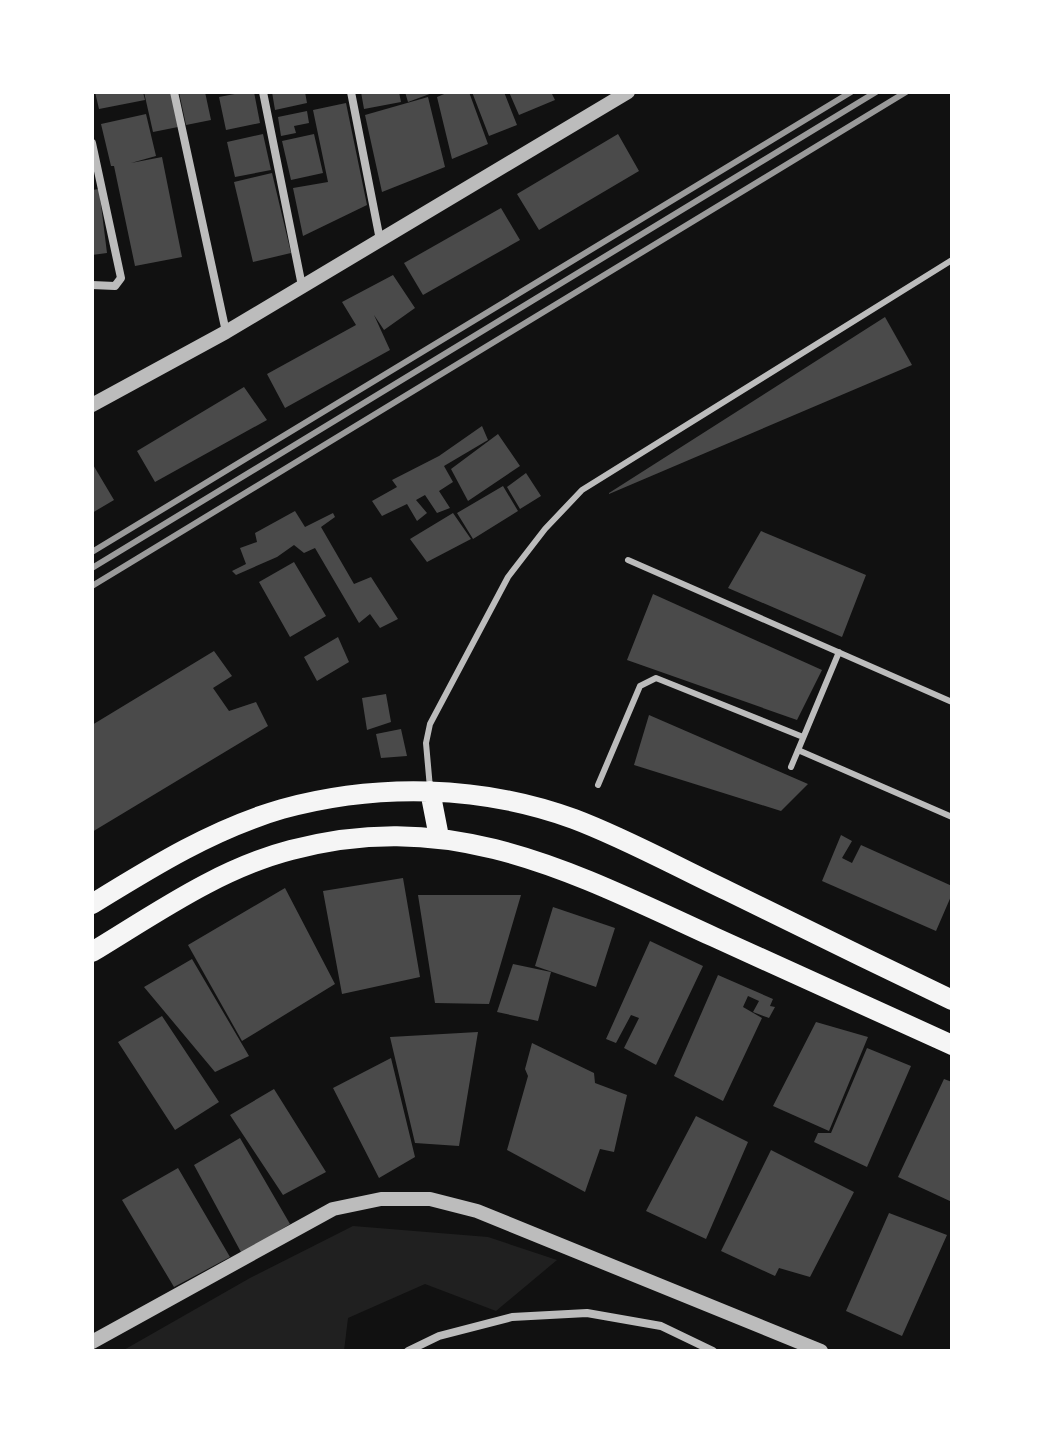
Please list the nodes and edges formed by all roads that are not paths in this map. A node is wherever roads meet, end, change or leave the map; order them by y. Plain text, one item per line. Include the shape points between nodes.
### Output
1 (174, 92) edge
2 (263, 92) edge
3 (351, 92) edge
4 (618, 95) edge
5 (92, 143) edge
6 (380, 240) junction
7 (952, 260) edge
8 (92, 285) edge
9 (302, 286) junction
10 (226, 332) junction
11 (92, 405) edge
12 (628, 560) dead end
13 (839, 652) junction
14 (952, 702) edge
15 (803, 737) junction
16 (798, 750) junction
17 (791, 767) dead end
18 (598, 785) dead end
19 (430, 791) junction
20 (952, 817) edge
21 (439, 837) junction
22 (92, 904) edge
23 (92, 952) edge
24 (952, 1000) edge
25 (952, 1045) edge
26 (92, 1342) edge
27 (408, 1351) edge
28 (713, 1351) edge
29 (821, 1351) edge

1 - 10 street
2 - 9 street
3 - 6 street
4 - 6 street
5 - 8 street via 121,278 115,286
6 - 9 street
7 - 19 lane via 582,490 508,577 430,724
9 - 10 street
10 - 11 street
12 - 13 lane
13 - 14 lane
13 - 15 lane
15 - 16 lane
15 - 18 lane via 656,678 640,686
16 - 17 lane
16 - 20 lane
19 - 21 main road
19 - 22 main road via 355,794 246,821
19 - 24 main road via 503,800 574,819
21 - 23 main road via 327,842 255,862 187,894
21 - 25 main road via 514,852 591,881
26 - 29 street via 333,1209 381,1199 430,1199 477,1211
27 - 28 street via 439,1336 512,1317 587,1313 661,1326

